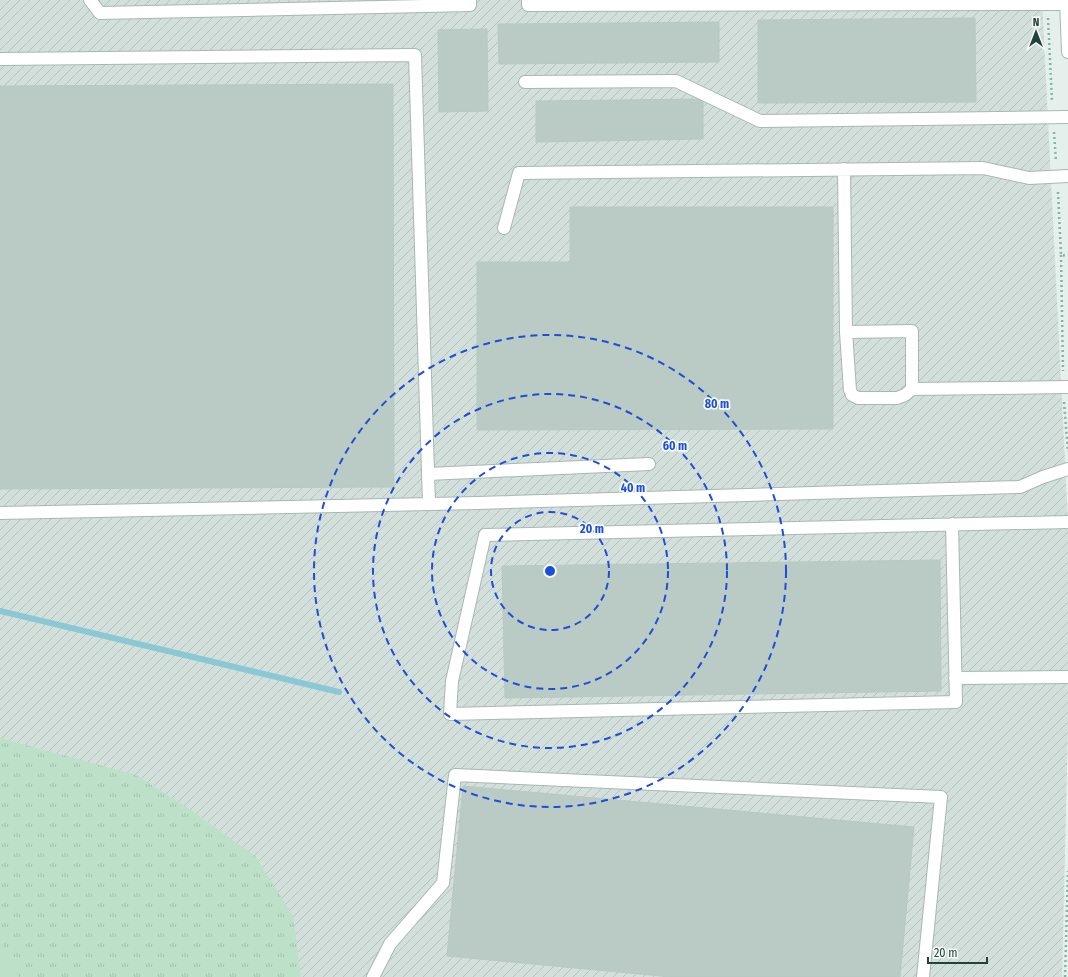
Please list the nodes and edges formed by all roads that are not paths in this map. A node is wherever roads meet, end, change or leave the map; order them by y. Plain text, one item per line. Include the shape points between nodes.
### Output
1 (90, 0) edge
2 (470, 0) edge
3 (528, 0) edge
4 (1014, 2) edge
5 (1066, 2) edge
6 (1068, 52) edge
7 (0, 59) edge
8 (525, 82) dead end
9 (1068, 117) edge
10 (844, 169) junction
11 (1068, 176) edge
12 (504, 228) dead end
13 (846, 332) junction
14 (1066, 387) edge
15 (912, 389) junction
16 (649, 464) dead end
17 (1068, 469) edge
18 (428, 474) junction
19 (429, 504) junction
20 (0, 513) edge
21 (1068, 522) edge
22 (952, 524) junction
23 (1068, 677) edge
24 (955, 678) junction
25 (373, 977) edge
26 (923, 977) edge

1 - 2 street via 100,13 470,5
3 - 4 street via 528,5
4 - 5 street
5 - 6 street
7 - 18 street via 415,55
8 - 9 street via 676,81 760,122
10 - 11 street via 983,168 1029,178
10 - 12 street via 519,173
10 - 13 street
13 - 15 street via 912,331
13 - 15 street via 852,395 858,398 897,398
14 - 15 street
16 - 18 street
17 - 19 street via 1043,476 1020,487
18 - 19 street
19 - 20 street
21 - 22 street
22 - 24 street
22 - 24 street via 485,535 452,681 450,714 956,702
23 - 24 street
25 - 26 street via 390,944 443,883 455,775 941,797

